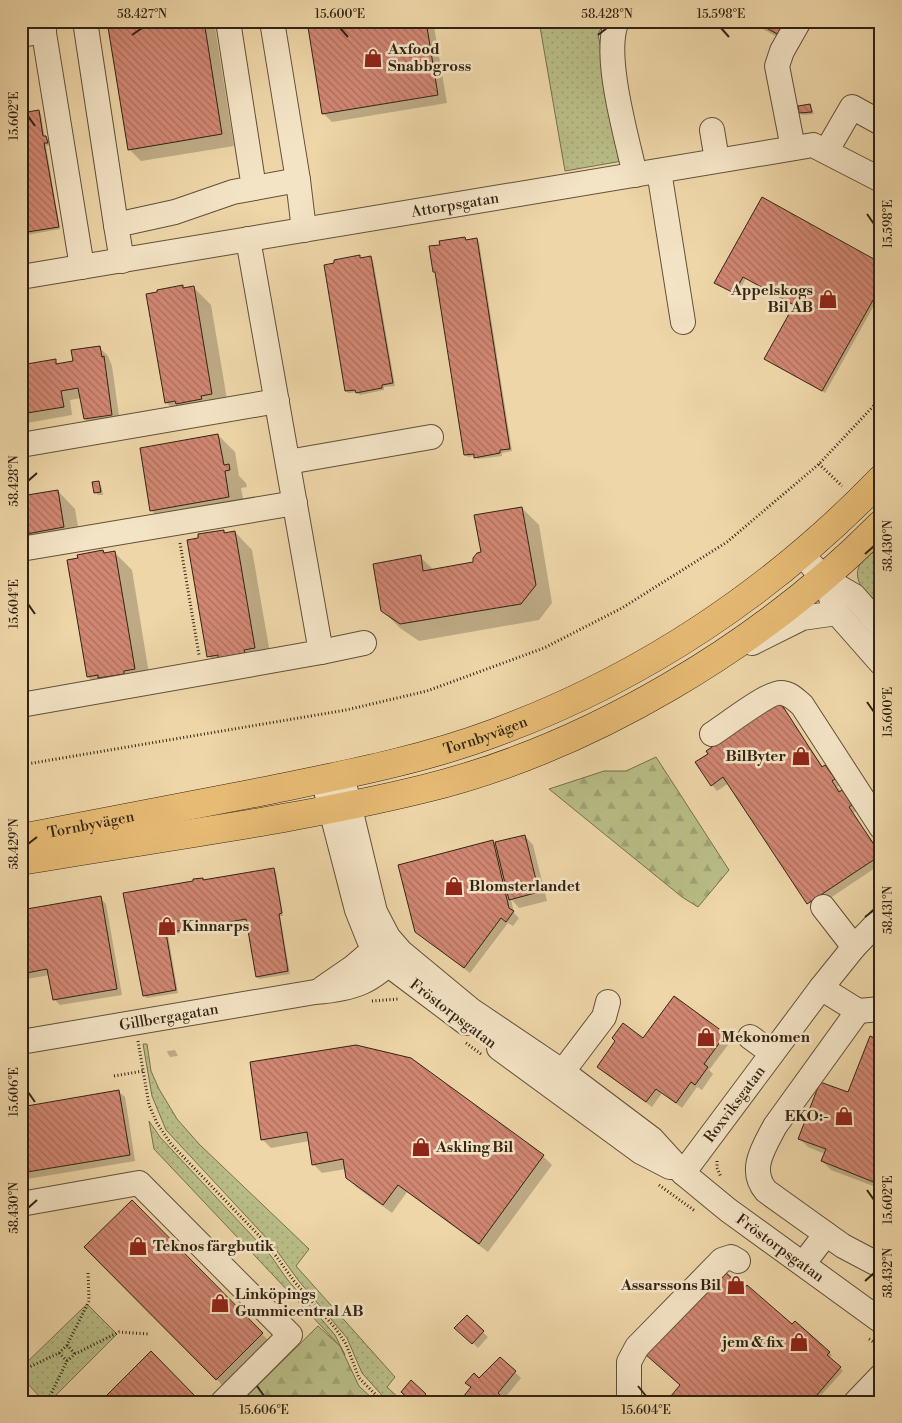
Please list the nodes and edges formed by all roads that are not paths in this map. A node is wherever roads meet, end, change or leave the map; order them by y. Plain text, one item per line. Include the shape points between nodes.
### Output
1 (84, 21) edge
2 (228, 21) edge
3 (272, 21) edge
4 (617, 21) edge
5 (799, 21) edge
6 (36, 29) edge
7 (881, 123) edge
8 (712, 130) dead end
9 (792, 148) junction
10 (827, 150) junction
11 (717, 160) junction
12 (659, 171) junction
13 (635, 175) junction
14 (298, 180) junction
15 (881, 180) edge
16 (254, 188) junction
17 (116, 225) junction
18 (304, 230) junction
19 (248, 239) junction
20 (122, 261) junction
21 (82, 267) junction
22 (21, 277) edge
23 (683, 322) dead end
24 (277, 401) junction
25 (431, 437) dead end
26 (21, 445) edge
27 (288, 462) junction
28 (881, 479) edge
29 (295, 503) junction
30 (881, 524) edge
31 (21, 549) edge
32 (802, 554) junction
33 (823, 578) junction
34 (837, 612) junction
35 (881, 627) edge
36 (364, 644) dead end
37 (322, 652) junction
38 (881, 663) edge
39 (686, 676) junction
40 (21, 705) edge
41 (712, 734) dead end
42 (333, 777) junction
43 (340, 807) junction
44 (881, 827) edge
45 (21, 838) edge
46 (21, 861) edge
47 (823, 907) dead end
48 (881, 919) edge
49 (854, 947) junction
50 (388, 951) junction
51 (820, 988) junction
52 (608, 1002) dead end
53 (869, 1010) edge
54 (750, 1037) dead end
55 (21, 1042) edge
56 (772, 1054) junction
57 (557, 1079) junction
58 (683, 1173) junction
59 (21, 1204) edge
60 (826, 1234) junction
61 (738, 1261) dead end
62 (803, 1264) junction
63 (881, 1266) edge
64 (873, 1328) edge
65 (881, 1376) edge
66 (222, 1402) edge
67 (629, 1402) edge
68 (856, 1402) edge

1 - 17 street
2 - 16 street
3 - 14 street
4 - 13 street via 612,51
5 - 9 street via 782,50 778,66
6 - 21 street
7 - 10 street via 852,107
8 - 11 street
9 - 10 street, Attorpsgatan via 813,145
9 - 11 street, Attorpsgatan
10 - 15 street, Attorpsgatan
11 - 12 street, Attorpsgatan
12 - 13 street, Attorpsgatan
12 - 23 street
13 - 18 street, Attorpsgatan
14 - 16 street
14 - 18 street
16 - 17 street via 175,212
17 - 20 street
18 - 19 street, Attorpsgatan
19 - 20 street, Attorpsgatan
19 - 24 street
20 - 21 street, Attorpsgatan
21 - 22 street, Attorpsgatan
24 - 26 street
24 - 27 street
25 - 27 street
27 - 29 street
28 - 32 main road, Tornbyvägen
29 - 31 street
29 - 37 street
30 - 33 main road, Tornbyvägen
32 - 33 street
32 - 42 main road, Tornbyvägen via 696,634 595,691 496,733 418,757
33 - 34 street
33 - 35 street via 854,596
33 - 39 main road, Tornbyvägen via 776,615
34 - 38 street
34 - 39 street via 802,618
36 - 37 street
37 - 40 street
39 - 43 main road, Tornbyvägen via 611,718 508,762 425,789
41 - 44 street via 770,696 781,693 792,696 802,705
42 - 43 street, Fröstorpsgatan
42 - 45 main road, Tornbyvägen
43 - 46 main road, Tornbyvägen
43 - 50 street, Fröstorpsgatan via 357,910
47 - 49 street
48 - 49 street, Roxviksgatan
49 - 51 street, Roxviksgatan
50 - 55 street, Gillbergagatan via 316,992
50 - 57 street, Fröstorpsgatan
51 - 53 street
51 - 56 street, Roxviksgatan
52 - 57 street via 604,1017
53 - 60 street via 775,1126 756,1173 766,1191
54 - 56 street
56 - 58 street, Roxviksgatan
57 - 58 street, Fröstorpsgatan via 641,1152
58 - 62 street, Fröstorpsgatan
59 - 66 street via 139,1183 290,1335
60 - 62 street
60 - 63 street
61 - 67 street via 731,1257 722,1260 637,1347 629,1362
62 - 64 street, Fröstorpsgatan
65 - 68 street

